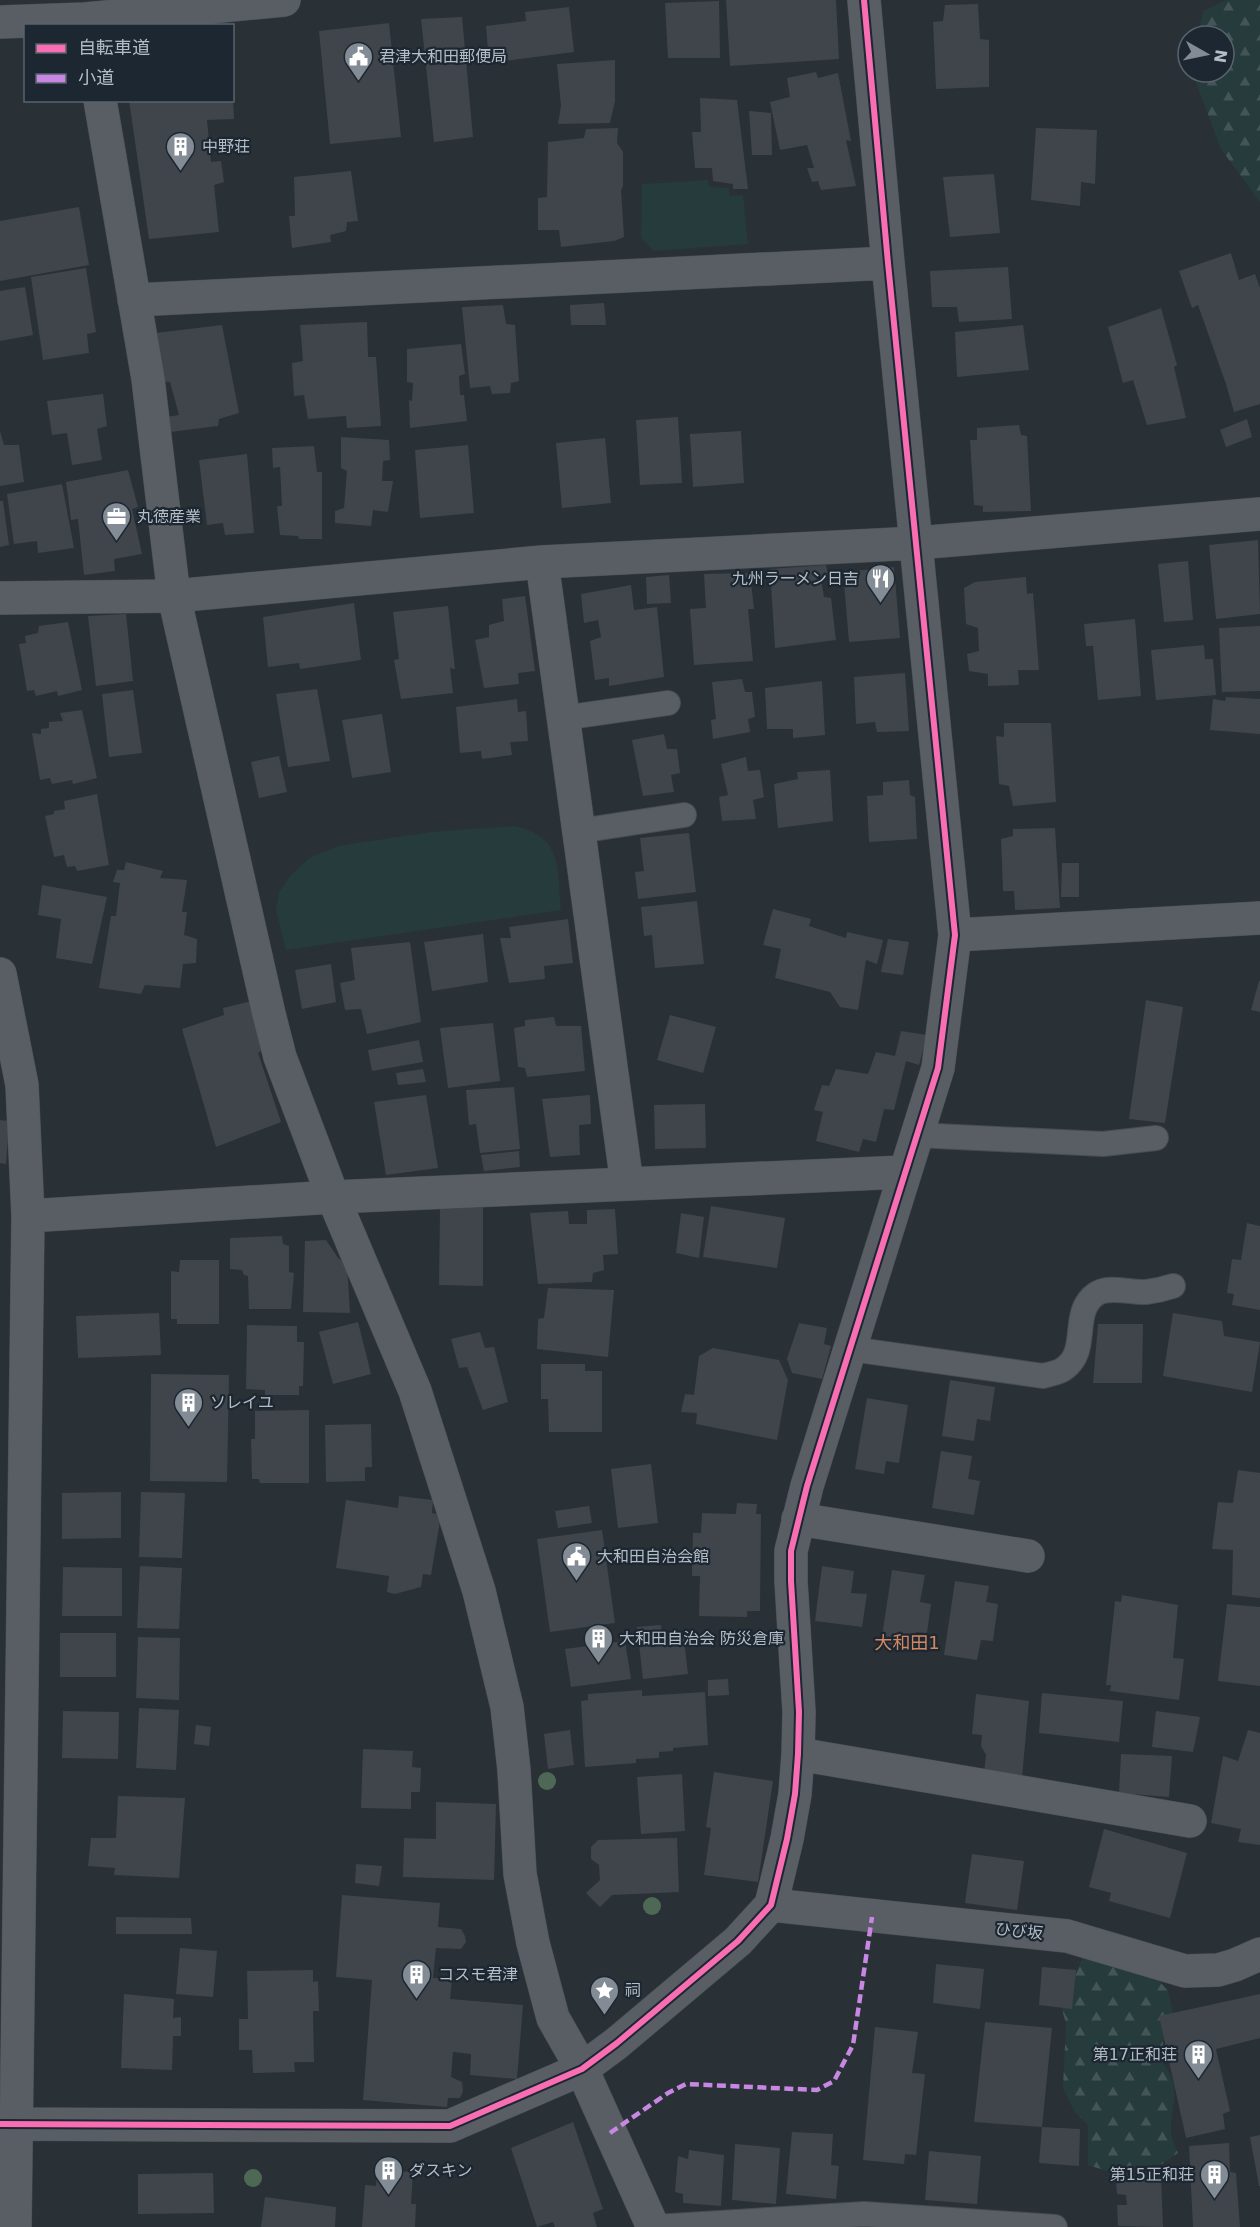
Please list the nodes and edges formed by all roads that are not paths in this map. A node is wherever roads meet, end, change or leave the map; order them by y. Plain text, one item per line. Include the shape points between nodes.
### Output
1 (284, 0) edge
2 (864, 0) edge
3 (84, 15) edge
4 (0, 22) edge
5 (100, 102) edge
6 (888, 263) junction
7 (135, 300) junction
8 (1260, 514) edge
9 (917, 543) junction
10 (542, 562) junction
11 (174, 596) junction
12 (0, 598) edge
13 (668, 703) dead end
14 (564, 718) junction
15 (684, 815) dead end
16 (579, 831) junction
17 (1260, 918) edge
18 (955, 935) junction
19 (0, 974) edge
20 (11, 1085) edge
21 (916, 1135) junction
22 (1156, 1138) dead end
23 (904, 1172) junction
24 (627, 1184) junction
25 (333, 1197) junction
26 (28, 1216) junction
27 (1173, 1286) dead end
28 (851, 1349) junction
29 (798, 1520) junction
30 (1028, 1556) dead end
31 (798, 1754) junction
32 (1190, 1821) dead end
33 (771, 1905) junction
34 (1260, 1954) edge
35 (582, 2069) junction
36 (8, 2124) edge
37 (15, 2227) edge
38 (654, 2227) edge
39 (1055, 2227) edge

1 - 3 street
2 - 6 street
3 - 4 street
5 - 7 street
6 - 7 street
6 - 9 street
7 - 11 street
8 - 9 street
9 - 10 street
9 - 18 street
10 - 11 street
10 - 14 street
11 - 12 street
11 - 25 street via 280,1057
13 - 14 lane
14 - 16 street
15 - 16 lane
16 - 24 street
17 - 18 street
18 - 21 street via 938,1068
19 - 20 street
20 - 26 street
21 - 22 lane via 1103,1144
21 - 23 street
23 - 24 street
23 - 28 street
24 - 25 street
25 - 26 street
25 - 35 street via 415,1391 479,1591 507,1707 520,1874 533,1943 553,2018
26 - 36 street
27 - 28 lane via 1143,1292 1097,1293 1081,1315 1074,1360 1063,1370 1043,1376
28 - 29 street
29 - 30 street
29 - 31 street via 791,1551 791,1581
31 - 32 street
31 - 33 street via 787,1839
33 - 34 street, ひび坂 via 1067,1936 1185,1971 1218,1970
33 - 35 street via 738,1941
35 - 36 street via 450,2126
35 - 38 street
36 - 37 street
38 - 39 lane via 864,2214

